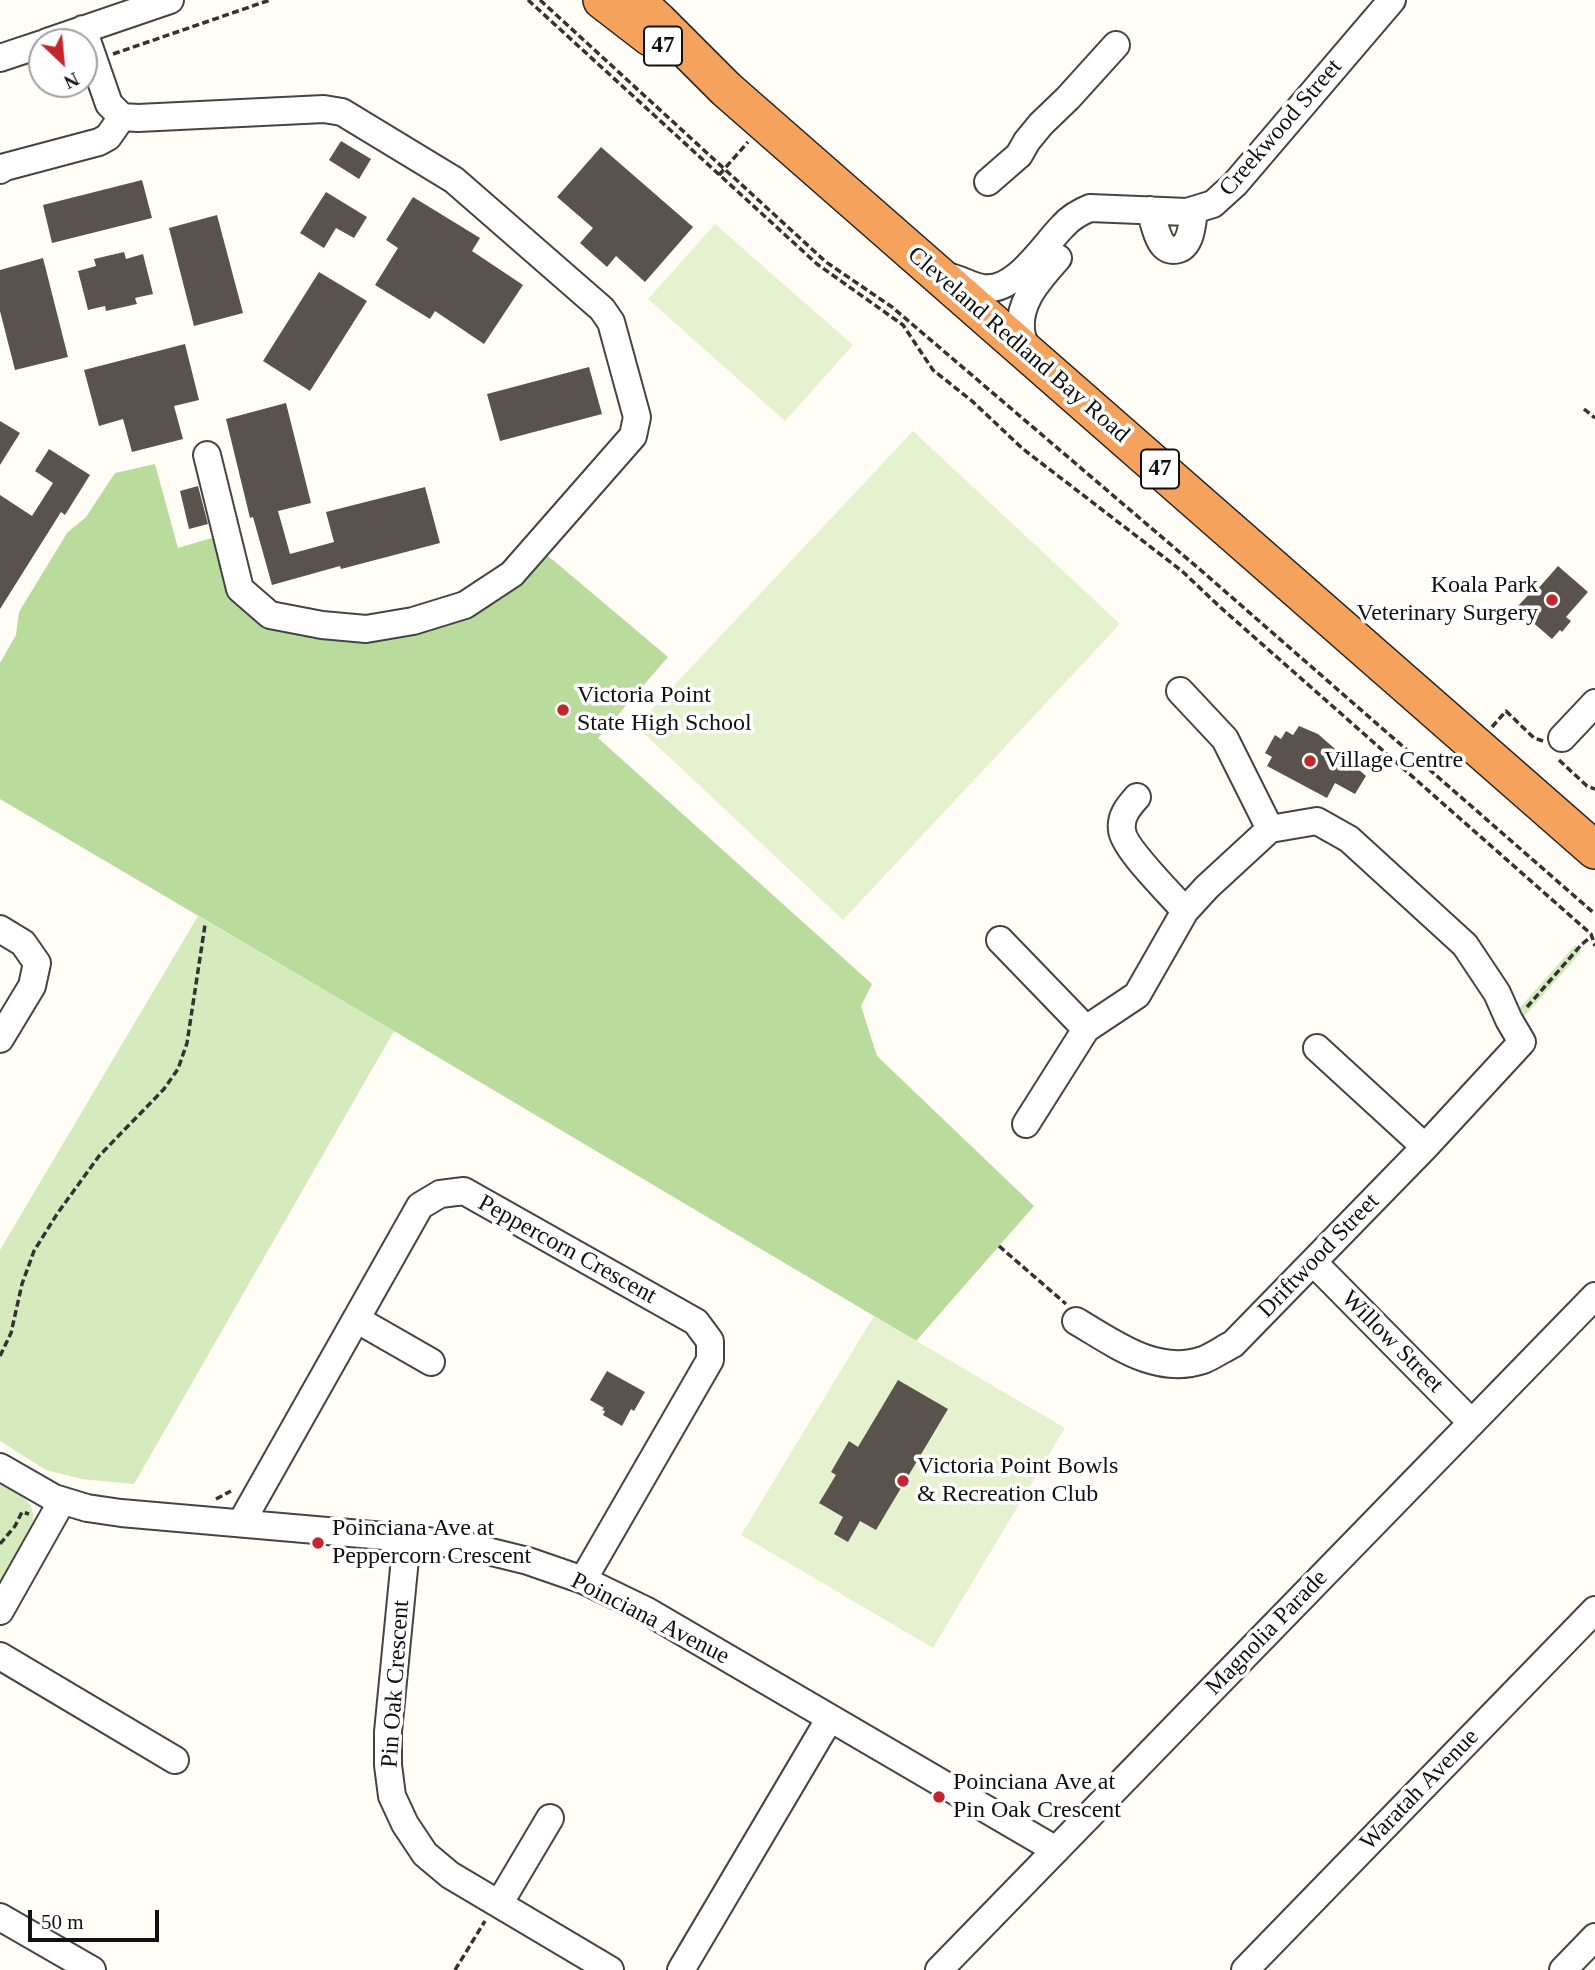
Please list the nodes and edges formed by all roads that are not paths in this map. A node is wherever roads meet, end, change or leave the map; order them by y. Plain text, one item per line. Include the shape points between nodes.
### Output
1 (170, 0) edge
2 (602, 0) edge
3 (635, 0) edge
4 (1392, 0) edge
5 (86, 28) edge
6 (1116, 45) dead end
7 (28, 49) edge
8 (0, 58) edge
9 (98, 72) edge
10 (726, 89) junction
11 (122, 117) junction
12 (0, 170) edge
13 (988, 182) dead end
14 (1105, 209) junction
15 (1150, 210) junction
16 (1194, 210) junction
17 (935, 274) junction
18 (1030, 357) junction
19 (207, 455) dead end
20 (1181, 691) dead end
21 (1595, 703) edge
22 (1557, 744) road end
23 (1137, 797) dead end
24 (1270, 829) junction
25 (1595, 850) edge
26 (1185, 911) junction
27 (0, 929) edge
28 (1000, 940) dead end
29 (1086, 1029) junction
30 (0, 1039) edge
31 (1317, 1048) dead end
32 (1026, 1124) dead end
33 (1425, 1147) junction
34 (1313, 1262) junction
35 (1595, 1296) edge
36 (356, 1319) junction
37 (1076, 1321) road end
38 (431, 1362) dead end
39 (1471, 1422) junction
40 (0, 1467) edge
41 (62, 1501) junction
42 (241, 1522) junction
43 (407, 1538) junction
44 (583, 1580) junction
45 (1595, 1610) edge
46 (0, 1611) edge
47 (0, 1656) edge
48 (830, 1718) junction
49 (175, 1760) dead end
50 (550, 1818) dead end
51 (1056, 1850) junction
52 (498, 1903) junction
53 (0, 1917) edge
54 (1595, 1937) edge
55 (92, 1970) edge
56 (610, 1970) edge
57 (681, 1970) edge
58 (939, 1970) edge
59 (1245, 1970) edge
60 (1563, 1970) edge

1 - 5 street
2 - 10 highway, Cleveland Redland Bay Road / 47
3 - 10 highway, Cleveland Redland Bay Road / 47
4 - 16 street, Creekwood Street via 1236,184 1213,204
6 - 13 street via 1041,124 1019,155
7 - 8 street
9 - 11 street via 110,104
10 - 17 highway, Cleveland Redland Bay Road / 47
11 - 12 street via 99,142
11 - 19 street via 324,109 359,121 454,180 602,309 611,322 637,417 633,436 512,574 466,605 366,629 270,615 240,589
14 - 15 street, Creekwood Street
14 - 17 street, Creekwood Street via 1079,213 1025,270 993,288
14 - 18 street via 1033,287 1021,321
15 - 16 street, Creekwood Street
15 - 16 street via 1159,238 1171,250 1188,241
17 - 18 highway, Cleveland Redland Bay Road / 47
18 - 25 highway, Cleveland Redland Bay Road / 47
20 - 24 street via 1225,738
21 - 22 street
23 - 26 street via 1125,810 1121,830 1129,847
24 - 26 street
24 - 33 street, Driftwood Street via 1317,821 1349,839 1465,945 1522,1042
26 - 29 street via 1136,995
27 - 30 street via 23,943 37,962 32,986
28 - 29 street
29 - 32 street
31 - 33 street
33 - 34 street, Driftwood Street
34 - 37 street, Driftwood Street via 1233,1344 1203,1360 1173,1365 1140,1358
34 - 39 street, Willow Street
35 - 39 street, Magnolia Parade
36 - 38 street
36 - 42 street, Peppercorn Crescent
36 - 44 street, Peppercorn Crescent via 420,1206 440,1194 464,1191 695,1322 710,1341 710,1360
39 - 51 street, Magnolia Parade
40 - 41 street, Poinciana Avenue
41 - 42 street, Poinciana Avenue via 121,1513
41 - 46 street
42 - 43 street, Poinciana Avenue
43 - 44 street, Poinciana Avenue via 471,1547
43 - 52 street, Pin Oak Crescent via 388,1731 392,1796 425,1854 450,1875
44 - 48 street, Poinciana Avenue via 647,1611
45 - 59 street, Waratah Avenue
47 - 49 street
48 - 51 street, Poinciana Avenue
48 - 57 street
50 - 52 street
51 - 58 street, Magnolia Parade
52 - 56 street, Pin Oak Crescent
53 - 55 street
54 - 60 street

